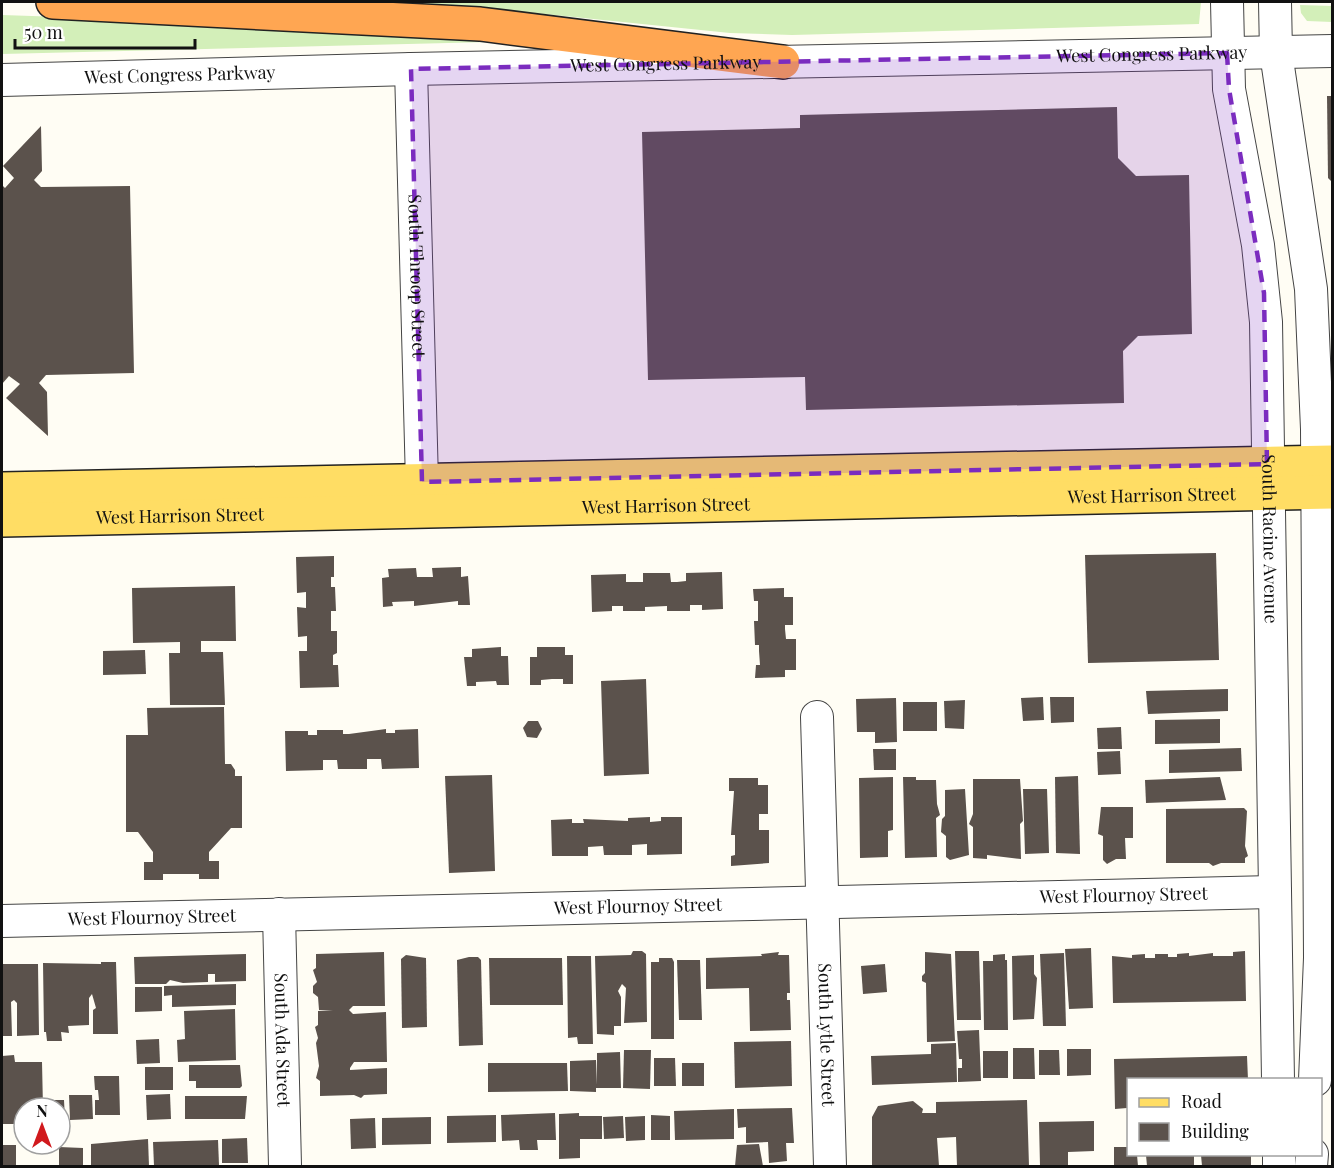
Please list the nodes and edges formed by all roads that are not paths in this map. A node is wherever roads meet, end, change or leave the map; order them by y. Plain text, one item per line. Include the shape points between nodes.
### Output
1 (53, 2) edge
2 (1227, 2) edge
3 (1275, 2) edge
4 (1332, 51) edge
5 (1227, 53) junction
6 (1276, 53) junction
7 (783, 62) junction
8 (411, 69) junction
9 (2, 80) edge
10 (1325, 477) edge
11 (1268, 478) junction
12 (422, 482) junction
13 (2, 489) edge
14 (2, 520) edge
15 (817, 717) dead end
16 (1275, 892) junction
17 (822, 904) junction
18 (279, 914) junction
19 (2, 921) edge
20 (1326, 1002) edge
21 (1278, 1003) junction
22 (1278, 1078) edge
23 (1315, 1078) edge
24 (285, 1167) edge
25 (831, 1167) edge

1 - 7 highway via 480,24
2 - 5 street, South Racine Avenue
3 - 6 street
4 - 6 street, West Congress Parkway
5 - 6 street, West Congress Parkway
5 - 7 street, West Congress Parkway
5 - 11 street, South Racine Avenue via 1229,89 1264,293
6 - 10 street via 1311,289
7 - 8 street, West Congress Parkway
8 - 9 street, West Congress Parkway
8 - 12 street, South Throop Street
10 - 11 main road, West Harrison Street
10 - 20 street
11 - 12 main road, West Harrison Street
11 - 14 main road, West Harrison Street
11 - 16 street, South Racine Avenue
12 - 13 main road, West Harrison Street
15 - 17 street, South Lytle Street
16 - 17 street, West Flournoy Street
16 - 21 street, South Racine Avenue
17 - 18 street, West Flournoy Street
17 - 25 street, South Lytle Street
18 - 19 street, West Flournoy Street
18 - 24 street, South Ada Street
20 - 21 street
20 - 23 street
21 - 22 street, South Racine Avenue

